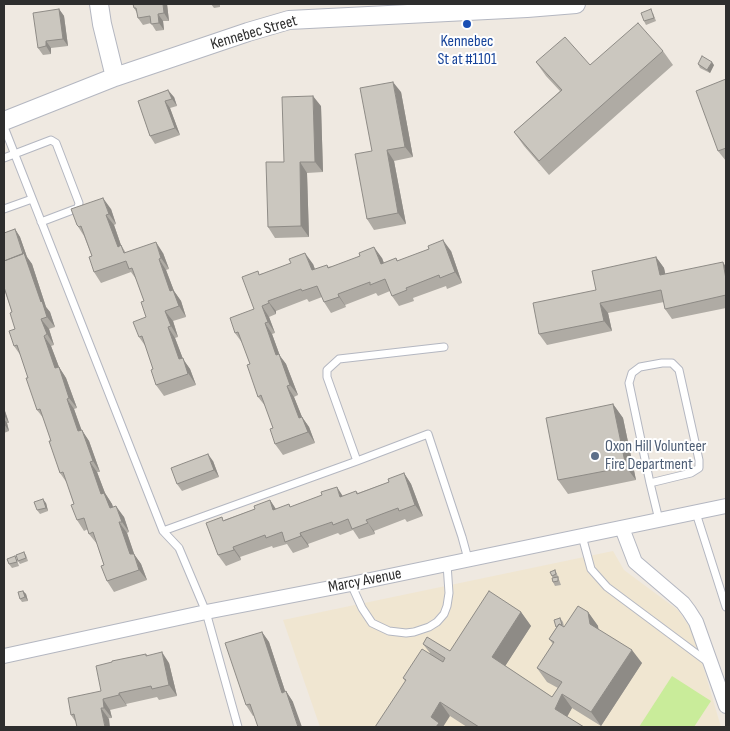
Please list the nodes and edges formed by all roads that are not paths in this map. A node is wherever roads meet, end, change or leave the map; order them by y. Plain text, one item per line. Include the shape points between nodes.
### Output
1 (99, 4) edge
2 (576, 4) edge
3 (115, 77) junction
4 (4, 121) edge
5 (4, 127) edge
6 (14, 154) junction
7 (4, 158) edge
8 (32, 199) junction
9 (4, 209) edge
10 (41, 222) junction
11 (444, 347) dead end
12 (357, 462) junction
13 (650, 483) junction
14 (726, 506) edge
15 (696, 513) junction
16 (659, 520) junction
17 (622, 528) junction
18 (163, 531) junction
19 (582, 536) junction
20 (468, 559) junction
21 (447, 564) junction
22 (351, 584) junction
23 (726, 607) edge
24 (206, 612) junction
25 (4, 656) edge
26 (711, 664) junction
27 (726, 704) edge
28 (238, 727) edge

1 - 3 street
2 - 3 street, Kennebec Street via 289,20
3 - 4 street, Kennebec Street
5 - 6 lane
6 - 7 lane
6 - 8 lane
6 - 10 lane via 51,140 56,143 79,203 78,208
8 - 9 lane
8 - 10 lane
10 - 18 lane
11 - 12 lane via 339,359 327,370
12 - 18 lane
12 - 20 lane via 428,434
13 - 13 lane via 628,382 632,373 640,368 662,362 672,363 679,370 700,468
13 - 16 lane
14 - 15 street, Marcy Avenue
15 - 16 street, Marcy Avenue
15 - 23 lane
16 - 17 street, Marcy Avenue
17 - 19 street, Marcy Avenue
17 - 26 street via 635,562 689,610
18 - 24 lane via 179,548
19 - 20 street, Marcy Avenue
19 - 26 lane via 591,569 607,587
20 - 21 street, Marcy Avenue
21 - 22 street, Marcy Avenue
21 - 22 lane via 449,593 444,614 429,627 414,632 389,631 372,623
22 - 24 street, Marcy Avenue
24 - 25 street, Marcy Avenue
24 - 28 lane
26 - 27 street

